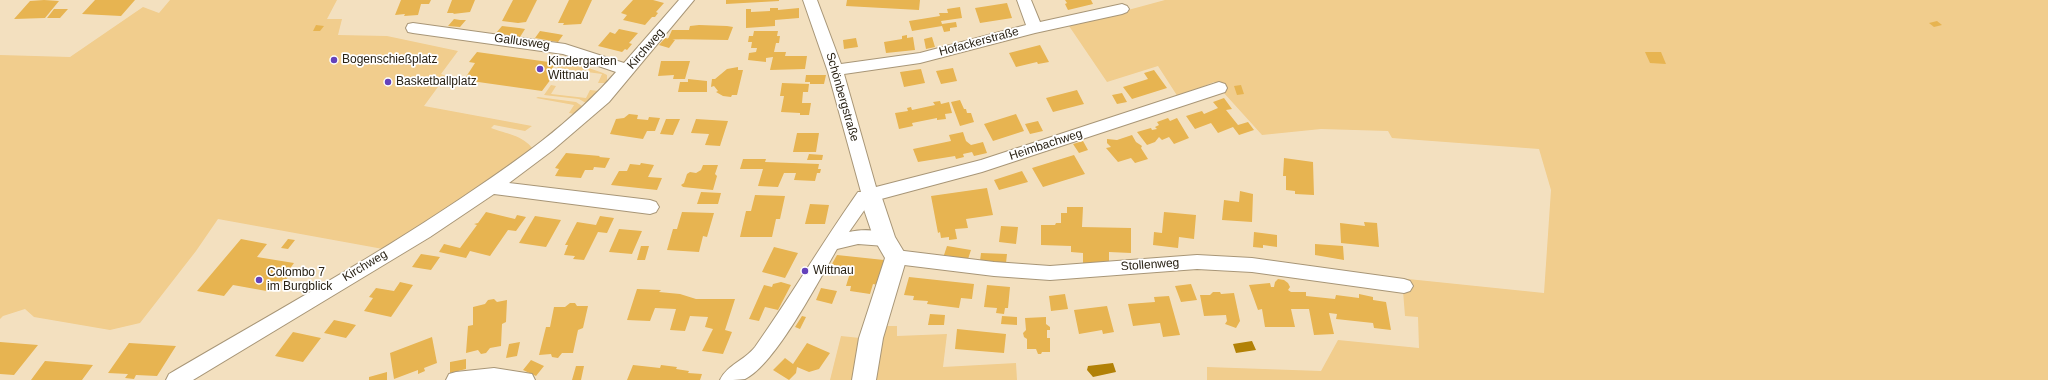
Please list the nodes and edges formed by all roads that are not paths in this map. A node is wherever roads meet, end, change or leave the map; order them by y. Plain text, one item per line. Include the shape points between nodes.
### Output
1 (687, 0) edge
2 (810, 0) edge
3 (1024, 0) edge
4 (1122, 9) dead end
5 (413, 28) dead end
6 (1035, 28) junction
7 (627, 70) junction
8 (835, 70) junction
9 (1219, 88) dead end
10 (491, 188) junction
11 (870, 195) junction
12 (650, 207) dead end
13 (831, 244) junction
14 (890, 248) junction
15 (1404, 286) dead end
16 (176, 380) edge
17 (456, 380) edge
18 (525, 380) edge
19 (730, 380) edge
20 (864, 380) edge

1 - 7 street, Kirchweg
2 - 8 street, Schönbergstraße
3 - 6 street
4 - 6 street, Hofackerstraße
5 - 7 street, Gallusweg via 565,48
6 - 8 street, Hofackerstraße via 920,58
7 - 10 street, Kirchweg via 603,98 547,146
8 - 11 street, Schönbergstraße
9 - 11 street, Heimbachweg via 982,166
10 - 12 street
10 - 16 street, Kirchweg via 424,232
11 - 13 street via 864,197
11 - 14 street
13 - 14 street, Stollenweg via 858,236
13 - 19 street via 786,318 759,356
14 - 15 street, Stollenweg via 952,265 1050,273 1197,262 1252,265
14 - 20 street
17 - 18 street via 494,376

